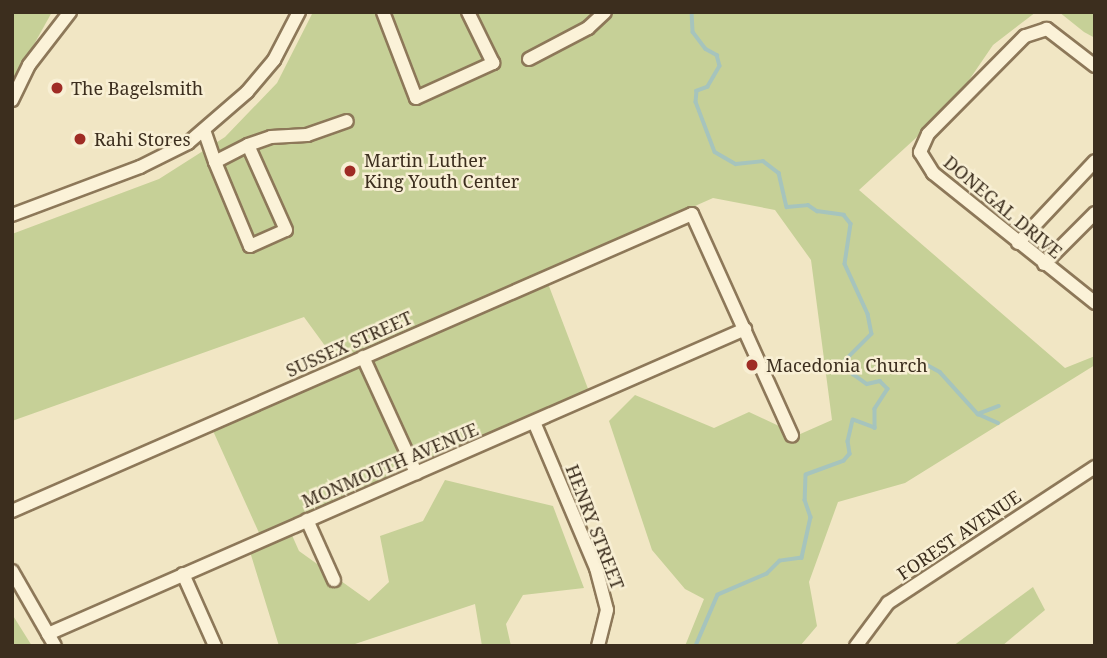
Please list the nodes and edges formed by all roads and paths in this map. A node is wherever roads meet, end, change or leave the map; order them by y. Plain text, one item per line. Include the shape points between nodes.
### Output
1 (70, 12) edge
2 (299, 12) edge
3 (383, 12) edge
4 (468, 12) edge
5 (605, 12) edge
6 (530, 59) dead end
7 (1095, 66) edge
8 (12, 100) edge
9 (347, 121) dead end
10 (204, 130) junction
11 (248, 145) junction
12 (1095, 161) edge
13 (215, 162) junction
14 (1095, 213) edge
15 (12, 215) edge
16 (1018, 243) junction
17 (1044, 264) junction
18 (1095, 303) edge
19 (745, 329) junction
20 (363, 358) junction
21 (534, 422) junction
22 (792, 435) dead end
23 (1095, 467) edge
24 (416, 473) junction
25 (12, 511) edge
26 (307, 520) junction
27 (12, 572) edge
28 (183, 574) junction
29 (334, 580) dead end
30 (51, 640) edge
31 (215, 646) edge
32 (598, 646) edge
33 (856, 646) edge

1 - 8 street via 29,65
2 - 10 street via 274,60 247,92
3 - 4 street via 416,98 493,63
5 - 6 street via 588,28
7 - 16 street, DONEGAL DRIVE via 1041,28 1025,36 923,143 920,152 933,173
9 - 11 street via 307,135 271,137
10 - 13 street
10 - 15 street via 140,167
11 - 13 street
11 - 13 street via 286,230 250,246
12 - 16 street
14 - 17 street
16 - 17 street, DONEGAL DRIVE
17 - 18 street, DONEGAL DRIVE
19 - 20 street, SUSSEX STREET via 692,214
19 - 21 street, MONMOUTH AVENUE
19 - 22 street
20 - 24 street
20 - 25 street, SUSSEX STREET
21 - 24 street, MONMOUTH AVENUE
21 - 32 street, HENRY STREET via 596,568 607,610
23 - 33 street, FOREST AVENUE via 888,603
24 - 26 street, MONMOUTH AVENUE
26 - 28 street, MONMOUTH AVENUE
26 - 29 street
27 - 30 street
28 - 30 street, MONMOUTH AVENUE
28 - 31 street

